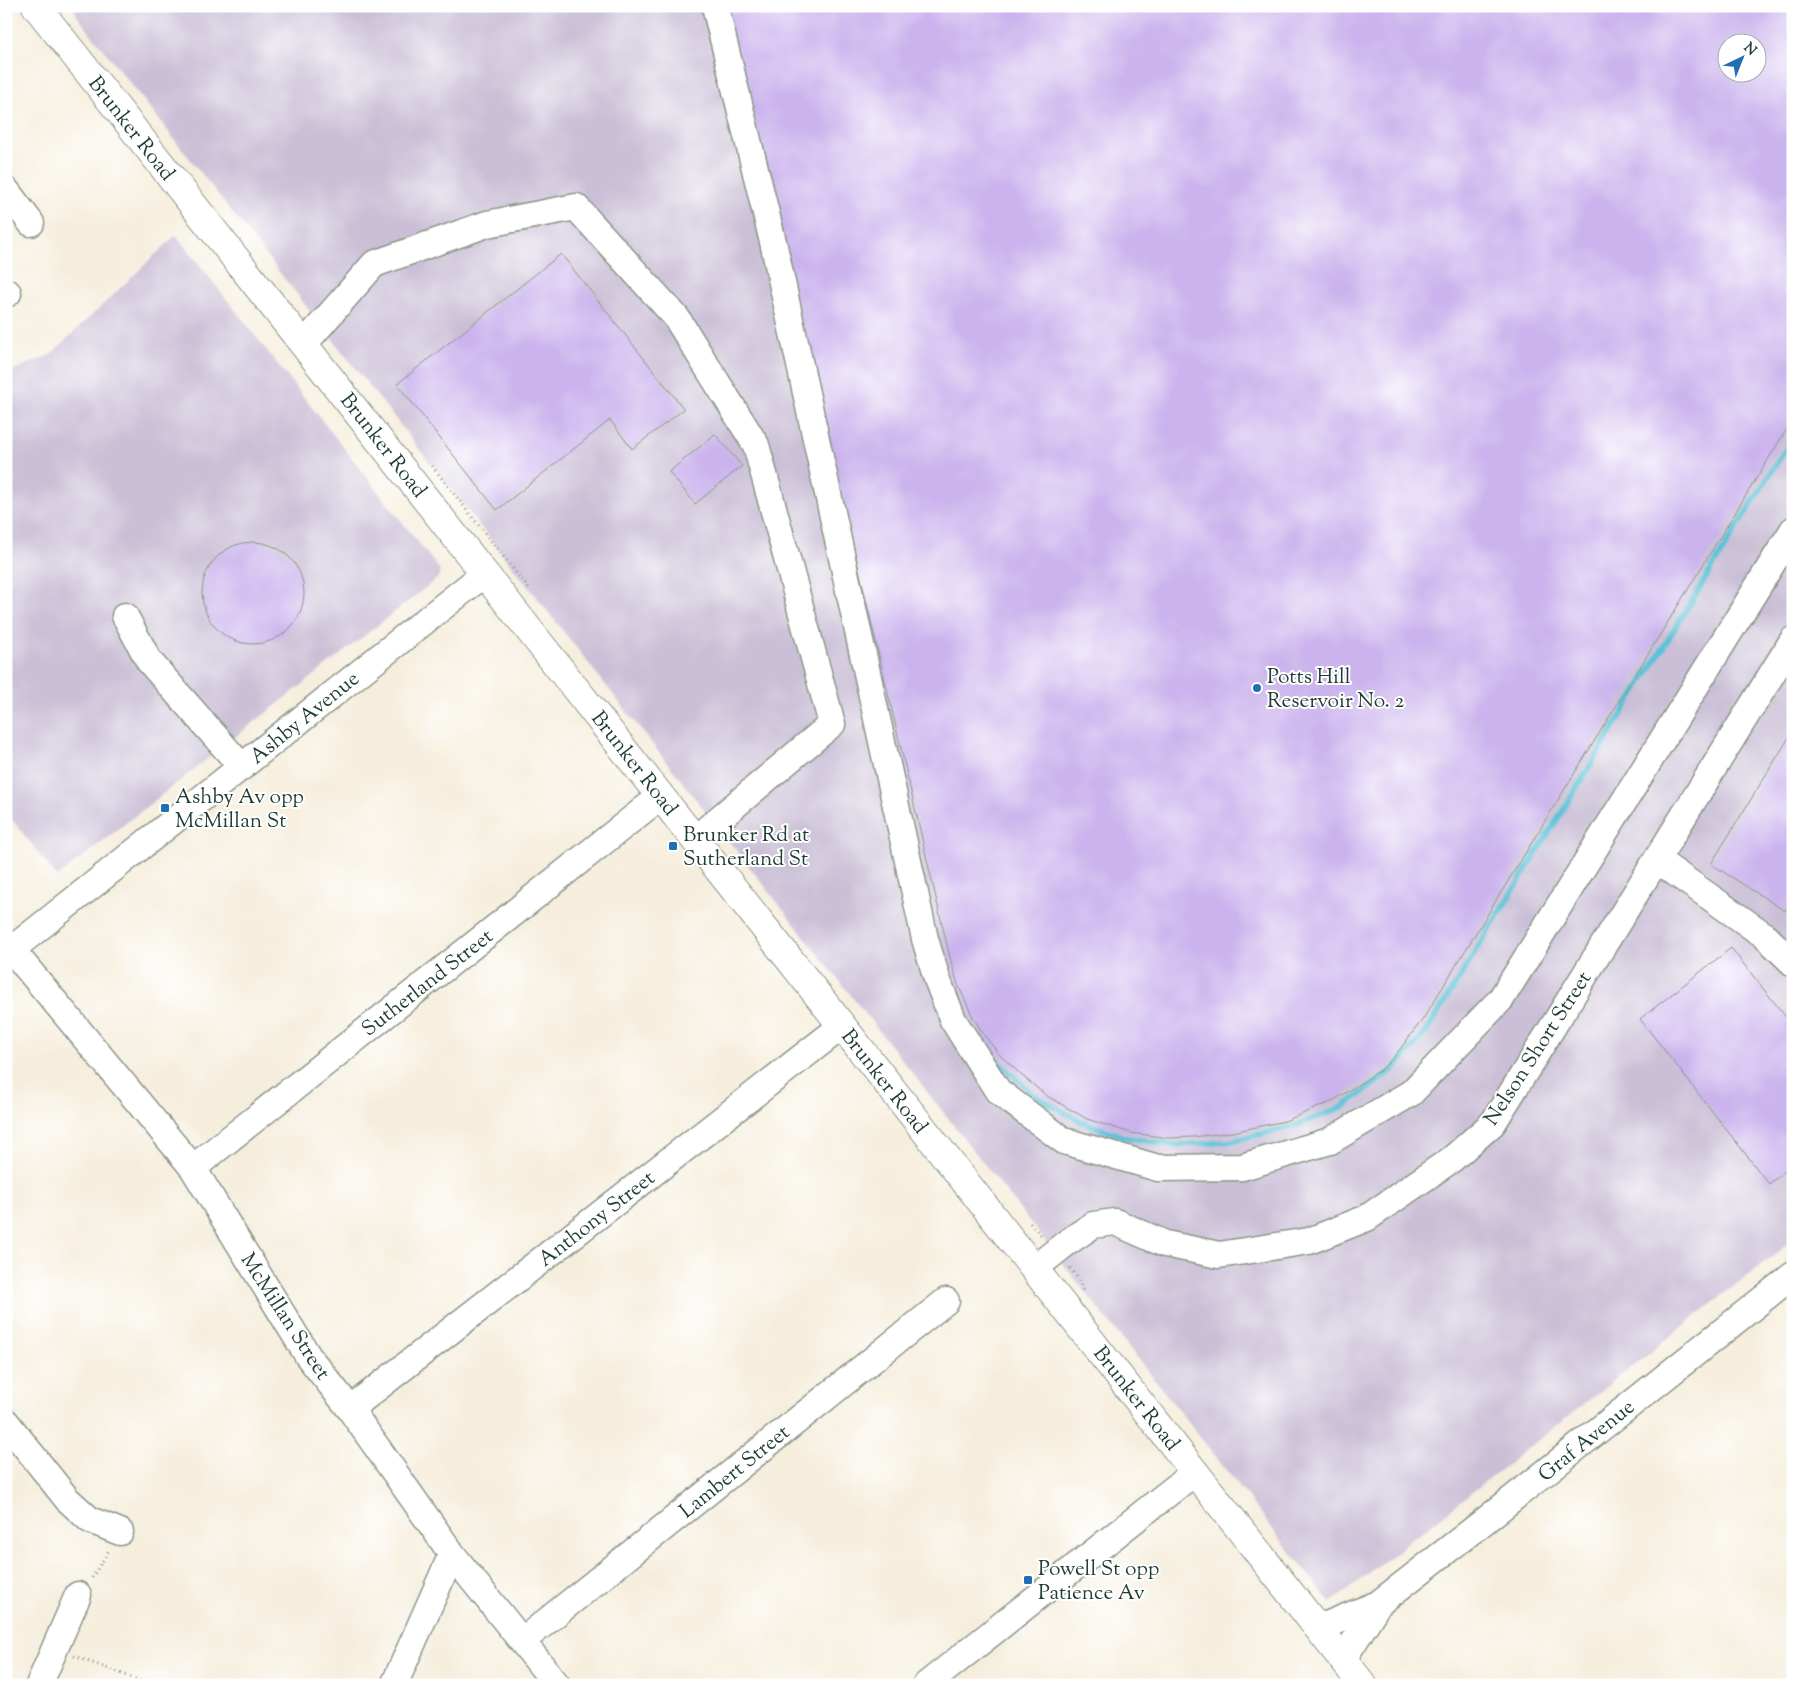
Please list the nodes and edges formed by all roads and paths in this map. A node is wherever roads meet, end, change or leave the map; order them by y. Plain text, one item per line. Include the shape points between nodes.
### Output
1 (715, 6) edge
2 (44, 12) edge
3 (6, 190) edge
4 (31, 223) dead end
5 (304, 344) junction
6 (1793, 530) edge
7 (484, 574) junction
8 (125, 616) dead end
9 (1793, 640) edge
10 (242, 767) junction
11 (662, 796) junction
12 (695, 839) junction
13 (1657, 860) junction
14 (9, 952) edge
15 (1793, 963) edge
16 (842, 1026) junction
17 (192, 1168) junction
18 (1036, 1268) junction
19 (1793, 1275) edge
20 (946, 1301) dead end
21 (350, 1409) junction
22 (6, 1422) edge
23 (1195, 1472) junction
24 (120, 1532) joint
25 (452, 1554) junction
26 (85, 1586) joint
27 (1378, 1604) junction
28 (1319, 1628) junction
29 (522, 1641) junction
30 (55, 1649) junction
31 (1343, 1659) junction
32 (936, 1682) edge
33 (39, 1685) edge
34 (152, 1685) edge
35 (394, 1685) edge
36 (556, 1685) edge
37 (1363, 1685) edge

1 - 6 street via 774,246 925,939 937,979 953,1020 998,1092 1064,1141 1158,1168 1242,1167 1330,1141 1411,1094 1501,999
2 - 5 main road, Brunker Road
3 - 4 street
5 - 7 main road, Brunker Road
5 - 12 street via 374,264 487,224 576,207 676,317 756,445 832,724
7 - 10 street, Ashby Avenue
7 - 11 main road, Brunker Road
8 - 10 street via 149,661
9 - 13 street, Nelson Short Street
10 - 14 street, Ashby Avenue
11 - 12 main road, Brunker Road
11 - 17 street, Sutherland Street
12 - 16 main road, Brunker Road
13 - 15 street via 1764,934
13 - 18 street, Nelson Short Street via 1493,1123 1452,1159 1368,1218 1309,1241 1219,1255 1165,1244 1115,1222 1093,1225
14 - 17 street, McMillan Street
16 - 18 main road, Brunker Road
16 - 21 street, Anthony Street
17 - 21 street, McMillan Street via 308,1356
18 - 23 main road, Brunker Road
19 - 27 street, Graf Avenue
20 - 29 street, Lambert Street
21 - 25 street, McMillan Street
22 - 24 street via 67,1499 90,1520
23 - 28 main road, Brunker Road
23 - 32 street
24 - 26 path
25 - 29 street, McMillan Street
25 - 35 street
26 - 30 street
27 - 28 street, Graf Avenue
27 - 31 street, Graf Avenue
28 - 31 main road, Brunker Road
29 - 36 street, McMillan Street
30 - 33 street
30 - 34 path
31 - 37 main road, Brunker Road

